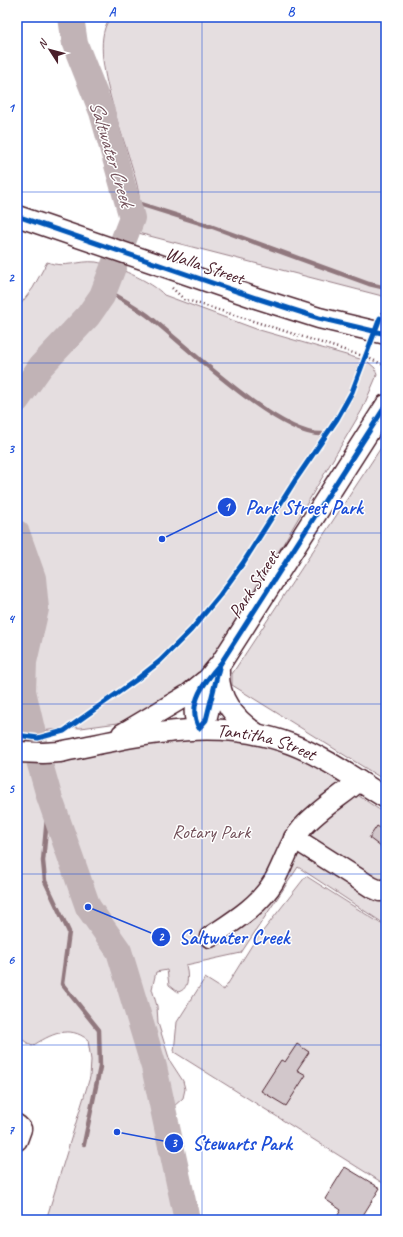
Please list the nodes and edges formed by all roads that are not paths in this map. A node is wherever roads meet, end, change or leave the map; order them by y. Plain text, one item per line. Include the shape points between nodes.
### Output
1 (17, 216) edge
2 (380, 328) edge
3 (386, 405) edge
4 (215, 670) junction
5 (199, 728) junction
6 (258, 735) junction
7 (108, 742) junction
8 (17, 752) edge
9 (359, 781) junction
10 (386, 798) edge
11 (294, 838) junction
12 (386, 889) edge
13 (210, 937) dead end
14 (17, 1125) edge
15 (17, 1140) edge

1 - 2 street, Walla Street via 305,314
3 - 4 street, Park Street
4 - 5 street, Park Street via 206,720
4 - 6 street via 230,710 241,723
4 - 7 street, Park Street via 189,694
5 - 6 street, Tantitha Street
5 - 7 street, Tantitha Street via 148,733
6 - 9 street, Tantitha Street via 312,753
7 - 8 street, Tantitha Street via 60,752
9 - 10 street, Tantitha Street
9 - 11 street via 319,811
11 - 12 street via 371,887 380,891
11 - 13 street via 273,882 249,911
14 - 15 street via 20,1130

